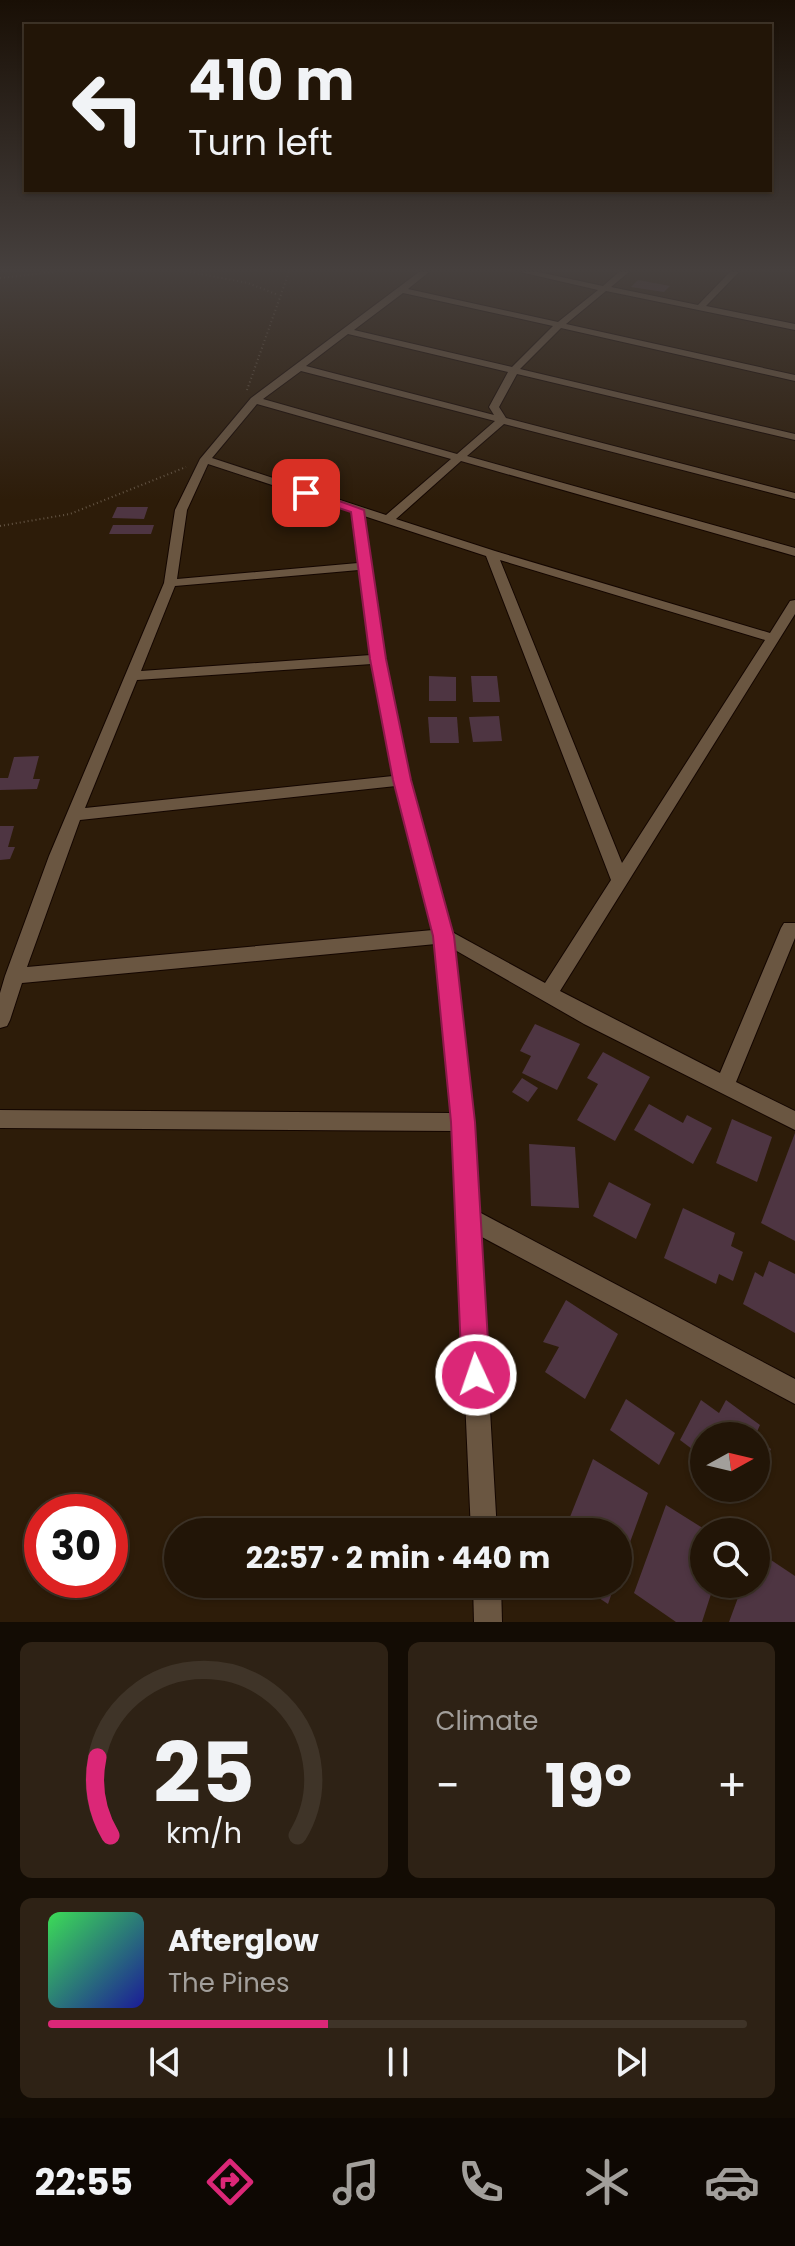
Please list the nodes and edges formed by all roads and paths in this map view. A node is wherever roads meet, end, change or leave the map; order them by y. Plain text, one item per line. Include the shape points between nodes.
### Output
1 (260, 348) edge
2 (324, 348) edge
3 (417, 348) edge
4 (538, 348) edge
5 (661, 348) edge
6 (298, 367) junction
7 (515, 371) junction
8 (795, 378) edge
9 (252, 403) junction
10 (502, 420) junction
11 (795, 437) edge
12 (461, 458) junction
13 (205, 459) junction
14 (795, 496) edge
15 (357, 510) junction
16 (388, 520) junction
17 (0, 526) edge
18 (795, 552) edge
19 (491, 554) junction
20 (365, 566) junction
21 (170, 583) junction
22 (795, 604) edge
23 (773, 638) junction
24 (378, 659) junction
25 (132, 676) junction
26 (402, 780) junction
27 (75, 815) junction
28 (620, 880) junction
29 (793, 925) edge
30 (444, 936) junction
31 (14, 976) junction
32 (548, 994) junction
33 (0, 1020) edge
34 (725, 1085) junction
35 (0, 1119) edge
36 (795, 1121) edge
37 (463, 1122) junction
38 (468, 1218) junction
39 (795, 1392) edge
40 (483, 1518) edge
41 (487, 1598) edge
42 (488, 1622) edge

1 - 9 path via 246,388
2 - 6 street
3 - 7 street
4 - 7 street
5 - 8 street
6 - 9 street
6 - 10 street
7 - 10 street via 494,407
7 - 11 street
9 - 12 street
9 - 13 street
10 - 12 street
10 - 14 street
12 - 16 street
12 - 18 street
13 - 15 street
13 - 17 path via 77,509 16,527
13 - 21 street via 181,510
15 - 16 street
15 - 20 street
16 - 19 street
19 - 23 street
19 - 28 street
20 - 21 street
20 - 24 street
21 - 25 street
22 - 23 street
23 - 28 street
24 - 25 street
24 - 26 street
25 - 27 street
26 - 27 street
26 - 30 street
27 - 31 street
28 - 32 street
29 - 34 street
30 - 31 street
30 - 32 street
30 - 37 street
31 - 33 street
32 - 34 street
34 - 36 street
35 - 37 street
37 - 38 street
38 - 39 street
38 - 40 street
41 - 42 street

